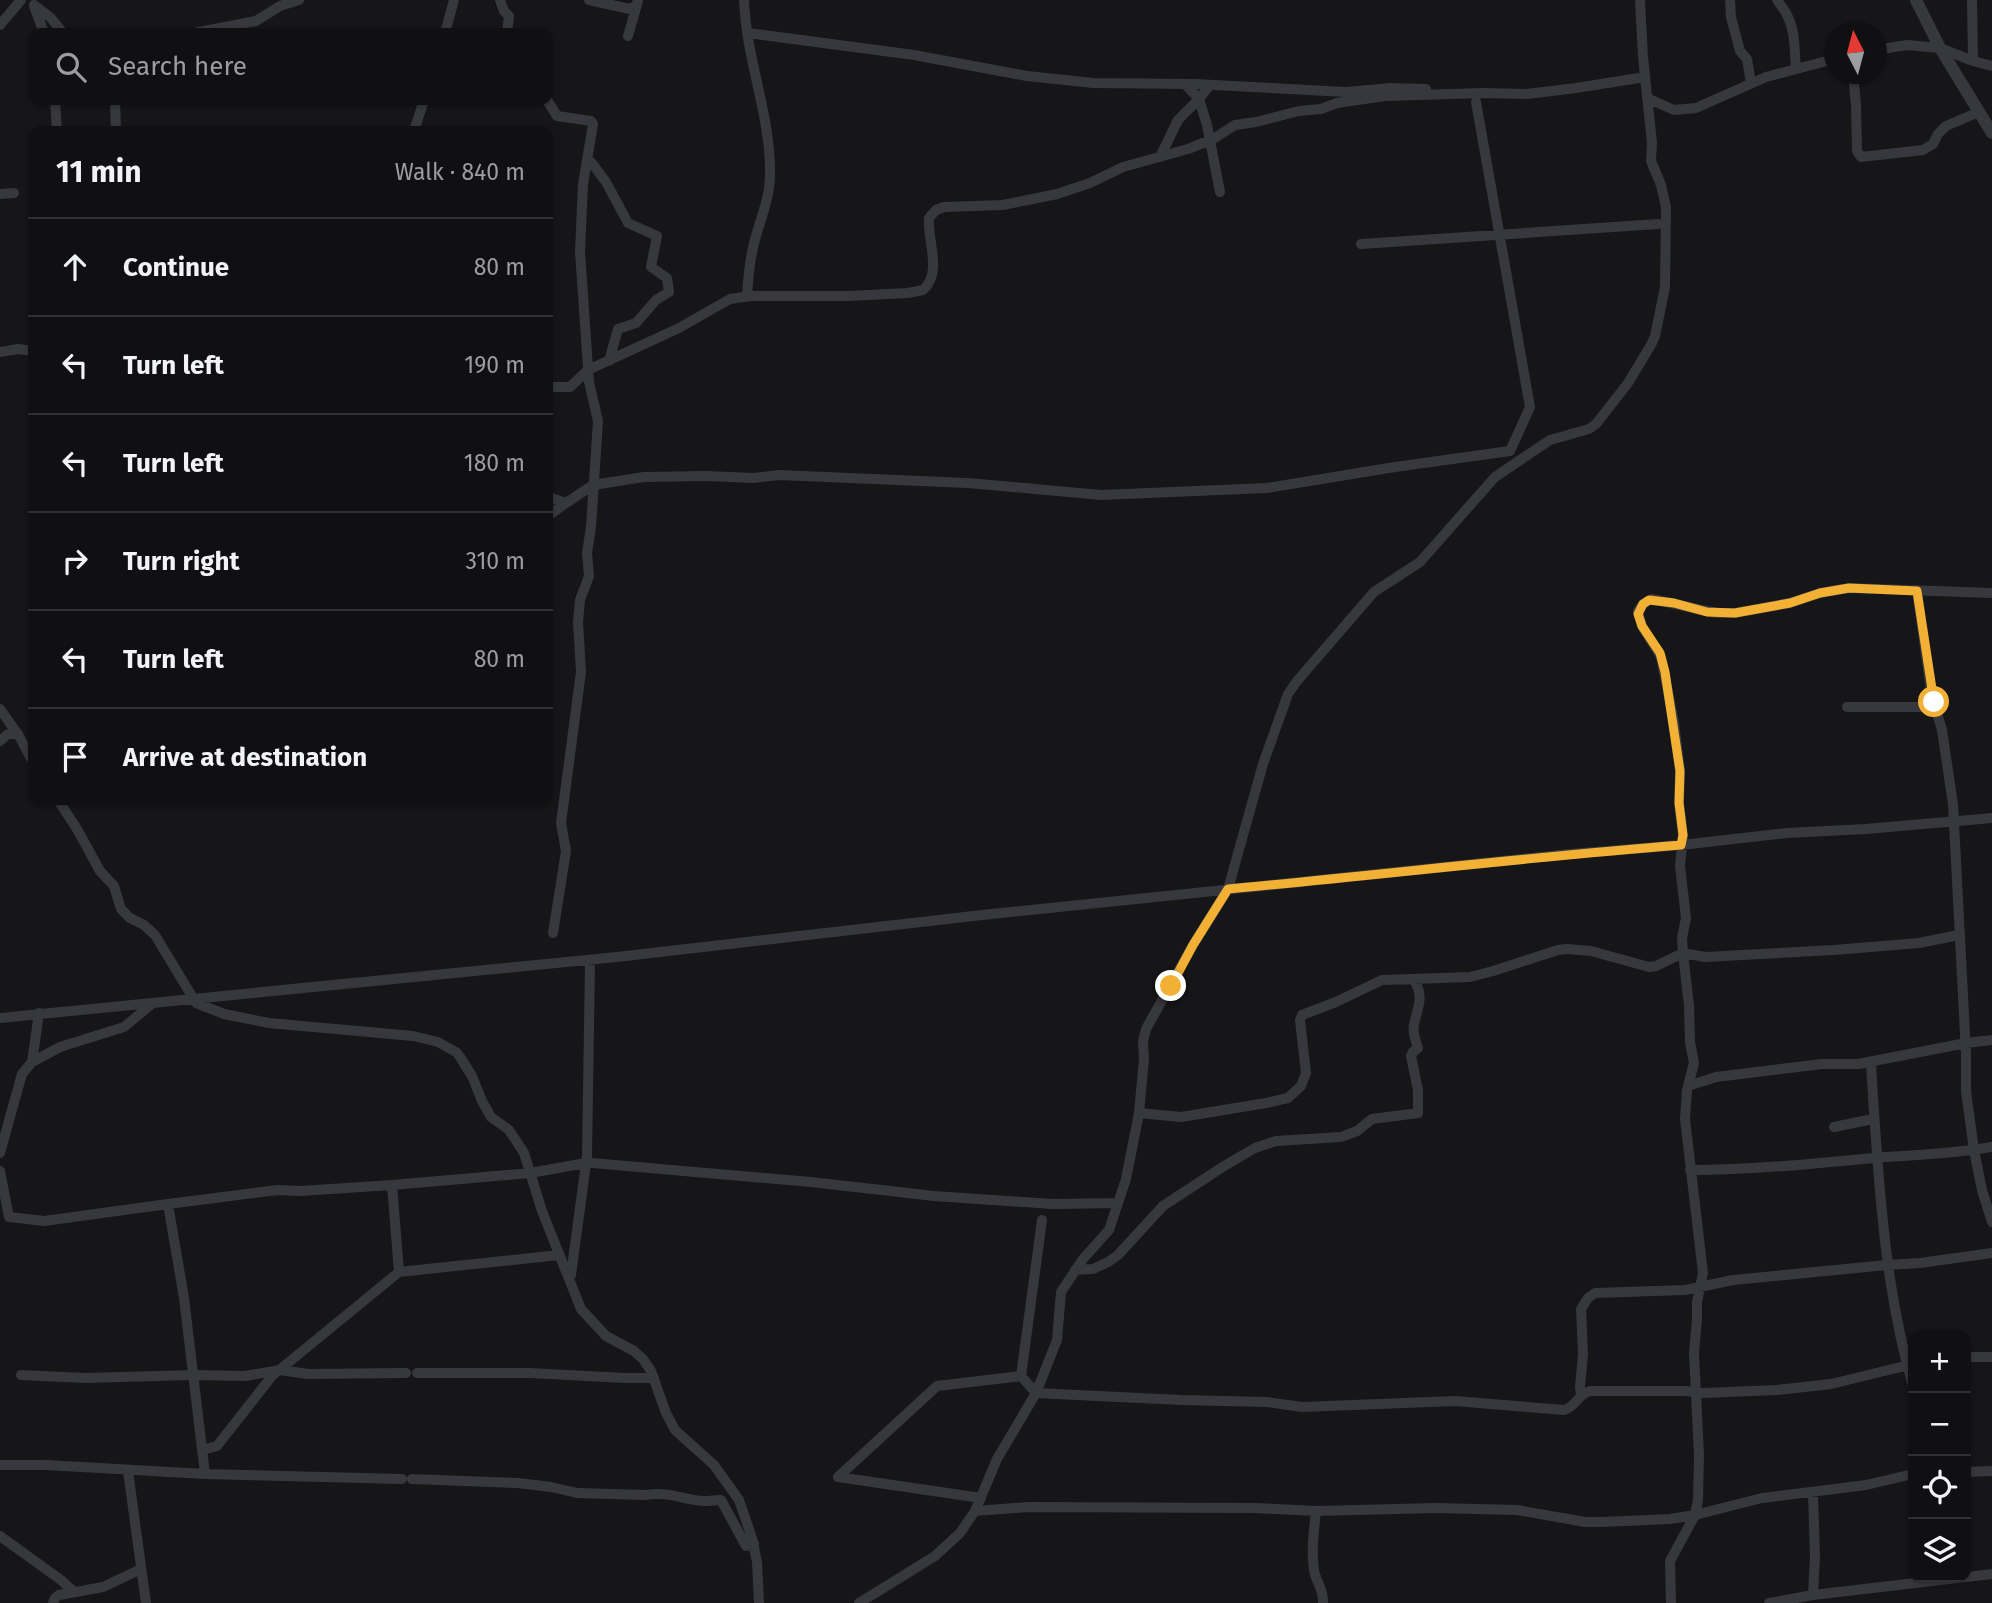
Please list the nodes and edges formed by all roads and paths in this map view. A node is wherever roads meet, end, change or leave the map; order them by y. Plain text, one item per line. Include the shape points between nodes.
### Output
1 (21, 0) edge
2 (299, 0) edge
3 (454, 0) edge
4 (500, 0) edge
5 (589, 0) edge
6 (744, 0) edge
7 (1640, 0) edge
8 (1730, 0) edge
9 (1777, 0) edge
10 (1916, 0) edge
11 (1972, 0) edge
12 (32, 3) edge
13 (0, 25) edge
14 (42, 28) edge
15 (59, 28) edge
16 (220, 28) edge
17 (446, 28) edge
18 (508, 28) edge
19 (748, 33) junction
20 (628, 36) dead end
21 (1940, 48) junction
22 (1887, 49) edge
23 (1973, 61) junction
24 (1824, 62) edge
25 (1992, 66) edge
26 (1796, 68) junction
27 (1645, 78) junction
28 (1751, 83) junction
29 (1185, 84) junction
30 (1854, 84) edge
31 (1210, 85) junction
32 (1483, 93) junction
33 (1647, 98) junction
34 (1199, 99) junction
35 (1476, 102) dead end
36 (55, 105) edge
37 (115, 105) edge
38 (423, 105) edge
39 (550, 105) edge
40 (1985, 114) edge
41 (57, 126) edge
42 (116, 126) edge
43 (416, 126) edge
44 (1992, 133) edge
45 (1210, 140) junction
46 (1160, 157) junction
47 (591, 162) dead end
48 (1220, 192) dead end
49 (14, 193) dead end
50 (0, 194) edge
51 (1658, 224) dead end
52 (1501, 235) junction
53 (1361, 244) dead end
54 (747, 296) junction
55 (28, 350) edge
56 (0, 352) edge
57 (609, 361) junction
58 (588, 370) junction
59 (553, 387) edge
60 (593, 485) junction
61 (553, 499) edge
62 (566, 503) junction
63 (553, 512) edge
64 (1917, 591) junction
65 (1992, 593) edge
66 (1934, 704) junction
67 (1847, 707) dead end
68 (0, 709) edge
69 (4, 721) edge
70 (18, 734) junction
71 (0, 741) edge
72 (28, 753) edge
73 (61, 805) edge
74 (1992, 818) edge
75 (1954, 822) junction
76 (1681, 845) junction
77 (1228, 889) junction
78 (552, 933) dead end
79 (1959, 935) junction
80 (1682, 953) junction
81 (590, 963) dead end
82 (1414, 980) junction
83 (193, 999) junction
84 (153, 1002) junction
85 (39, 1013) junction
86 (0, 1018) edge
87 (1992, 1040) edge
88 (1966, 1043) junction
89 (32, 1062) junction
90 (1871, 1062) junction
91 (1688, 1086) junction
92 (1139, 1113) junction
93 (1873, 1119) junction
94 (1834, 1127) dead end
95 (1992, 1147) edge
96 (1974, 1150) junction
97 (0, 1153) edge
98 (1877, 1158) junction
99 (589, 1163) junction
100 (1690, 1170) junction
101 (0, 1171) edge
102 (530, 1173) junction
103 (392, 1185) junction
104 (1118, 1203) junction
105 (168, 1204) junction
106 (1042, 1220) dead end
107 (1992, 1223) edge
108 (1992, 1253) edge
109 (559, 1255) junction
110 (1887, 1265) junction
111 (1075, 1270) junction
112 (399, 1272) junction
113 (572, 1275) dead end
114 (1701, 1286) junction
115 (1908, 1356) edge
116 (1971, 1357) edge
117 (1992, 1357) edge
118 (1908, 1365) edge
119 (280, 1370) junction
120 (21, 1375) dead end
121 (194, 1375) junction
122 (1021, 1376) junction
123 (654, 1378) junction
124 (1696, 1391) junction
125 (1036, 1393) junction
126 (1581, 1395) junction
127 (202, 1450) junction
128 (0, 1465) edge
129 (128, 1471) junction
130 (1992, 1471) edge
131 (1971, 1472) edge
132 (205, 1474) junction
133 (1908, 1475) edge
134 (1813, 1492) junction
135 (981, 1498) junction
136 (975, 1511) junction
137 (1316, 1511) junction
138 (1695, 1515) junction
139 (0, 1536) edge
140 (754, 1544) junction
141 (141, 1569) junction
142 (1992, 1574) edge
143 (1971, 1576) edge
144 (1917, 1582) edge
145 (74, 1592) junction
146 (1813, 1595) junction
147 (53, 1603) edge
148 (146, 1603) edge
149 (759, 1603) edge
150 (859, 1603) edge
151 (1323, 1603) edge
152 (1671, 1603) edge
153 (1769, 1603) edge

1 - 13 street
2 - 16 street via 256,21
3 - 17 street
4 - 18 street via 509,16
5 - 20 street via 631,9 638,1
6 - 19 street
7 - 27 street
8 - 28 street
9 - 26 street via 1787,13 1796,42
10 - 21 street
11 - 23 street
12 - 14 street
12 - 15 street
19 - 29 street via 914,55 1027,76 1093,83
19 - 54 street via 768,134 770,176
21 - 22 street
21 - 23 street
21 - 40 street
23 - 25 street
24 - 26 street
26 - 28 street
27 - 32 street via 1527,94
27 - 33 street
28 - 33 street via 1687,110 1674,110
29 - 31 street
29 - 34 street
30 - 40 street via 1861,157 1923,150 1946,126
31 - 32 street
31 - 34 street
32 - 45 street via 1385,96 1337,103 1236,125
33 - 77 street via 1651,161 1666,216 1665,287 1647,354 1596,424 1550,440 1495,477 1420,562 1374,592 1297,681 1263,764
34 - 45 street
34 - 46 street via 1178,120
35 - 52 street
36 - 41 street
37 - 42 street
38 - 43 street
39 - 58 street via 557,116 593,124 583,184 580,252
40 - 44 street
45 - 46 street
45 - 48 street
46 - 54 street via 1057,194 1003,205 936,210 929,222 933,272 923,290
47 - 57 street via 628,223 657,236 650,267 667,278 669,292 636,323 618,329
49 - 50 street
51 - 52 street
52 - 53 street
52 - 60 street via 1530,407 1510,451 1267,488 1101,495 779,475 644,477
54 - 57 street via 724,302
55 - 56 street
57 - 58 street
58 - 59 street via 570,387
58 - 60 street via 597,421
60 - 62 street
60 - 78 street via 589,576 578,622 582,672 561,823 566,852
61 - 62 street
62 - 63 street
64 - 65 street
64 - 66 street
64 - 76 street via 1849,588 1735,613 1707,612 1652,599 1643,604 1638,614 1661,657 1674,722
66 - 67 street
66 - 75 street
68 - 69 street
69 - 70 street
70 - 71 street via 8,734
70 - 72 street
73 - 83 street via 100,871 114,886 121,909 155,935
74 - 75 street
75 - 76 street
75 - 79 street
76 - 77 street
76 - 80 street via 1686,918
77 - 83 street
77 - 92 street via 1146,1029
79 - 80 street via 1834,950 1704,957
79 - 88 street
80 - 82 street via 1648,967 1591,951 1558,950 1482,975
80 - 91 street via 1694,1063
81 - 99 street
82 - 92 street via 1376,982 1302,1015 1306,1073 1301,1086 1288,1097 1181,1117
82 - 111 street via 1420,999 1413,1027 1418,1048 1411,1056 1418,1113 1372,1119 1337,1138 1255,1148 1163,1206 1108,1262
83 - 84 street
83 - 102 street via 240,1018 438,1042 466,1064 485,1108 515,1137
84 - 85 street
84 - 89 street via 124,1027 60,1047
85 - 86 street
85 - 89 street
87 - 88 street
88 - 90 street
88 - 96 street via 1966,1091
89 - 97 street via 22,1077
90 - 91 street via 1716,1077
90 - 93 street
91 - 100 street via 1685,1119
92 - 104 street
93 - 94 street
93 - 98 street
95 - 96 street
96 - 98 street
96 - 107 street
98 - 100 street
98 - 110 street
99 - 102 street
99 - 104 street via 934,1196
99 - 113 street
100 - 114 street
101 - 105 street via 9,1217 44,1222
102 - 103 street
102 - 109 street
103 - 105 street via 278,1190
103 - 112 street
104 - 111 street via 1104,1237
105 - 121 street
106 - 122 street
108 - 110 street
109 - 112 street
109 - 123 street via 581,1310 606,1336 638,1354
110 - 114 street
110 - 115 street
111 - 125 street via 1061,1292 1056,1340
112 - 119 street
114 - 124 street via 1694,1353
114 - 126 street via 1592,1294 1581,1309
116 - 117 street
118 - 124 street via 1805,1387
119 - 121 street via 245,1376
119 - 123 street
119 - 127 street via 217,1446
120 - 121 street
121 - 127 street
122 - 125 street
122 - 135 street via 937,1386 838,1476
123 - 140 street via 675,1430 714,1465 739,1500
124 - 126 street via 1595,1391
124 - 138 street via 1699,1475
125 - 126 street via 1302,1407 1455,1401 1564,1410
125 - 135 street via 1002,1448
127 - 132 street
128 - 129 street
129 - 132 street
129 - 141 street
130 - 131 street
132 - 140 street via 518,1483 577,1493 722,1500 746,1546
133 - 134 street
134 - 138 street via 1762,1498
134 - 146 street
135 - 136 street
136 - 137 street via 1028,1507
136 - 150 street via 935,1556
137 - 138 street via 1517,1510 1585,1522
137 - 151 street via 1313,1560
138 - 152 street via 1670,1561
139 - 145 street
140 - 149 street
141 - 145 street via 103,1587
141 - 148 street
142 - 143 street
144 - 146 street
145 - 147 street via 59,1595
146 - 153 street

